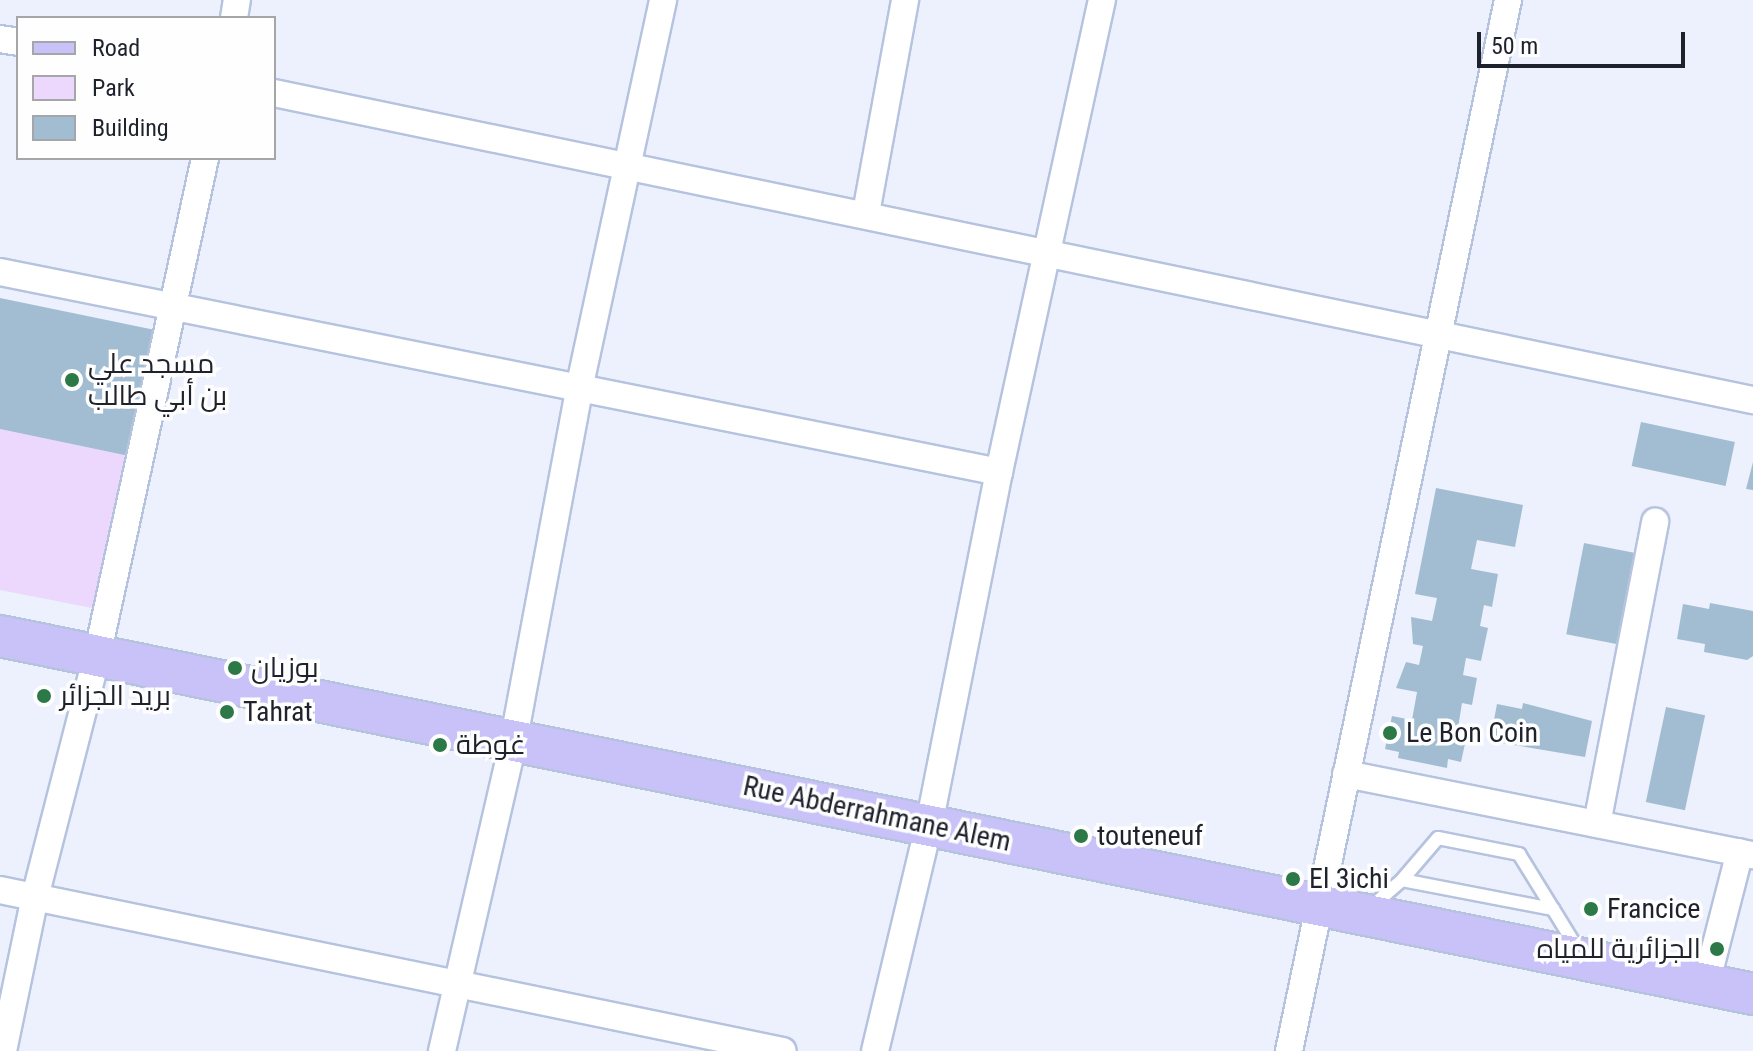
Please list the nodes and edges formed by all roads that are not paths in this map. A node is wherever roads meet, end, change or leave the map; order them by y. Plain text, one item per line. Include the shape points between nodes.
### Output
1 (663, 0) edge
2 (905, 0) edge
3 (1102, 0) edge
4 (1508, 0) edge
5 (276, 93) edge
6 (205, 160) edge
7 (630, 165) junction
8 (866, 213) junction
9 (1050, 250) junction
10 (0, 272) edge
11 (172, 308) junction
12 (1439, 336) junction
13 (579, 389) junction
14 (1753, 400) edge
15 (999, 472) junction
16 (1655, 522) dead end
17 (0, 636) edge
18 (97, 656) junction
19 (514, 738) junction
20 (1346, 774) junction
21 (1597, 824) junction
22 (929, 825) junction
23 (1746, 854) edge
24 (1402, 880) junction
25 (0, 890) edge
26 (35, 897) junction
27 (1317, 908) junction
28 (1553, 909) junction
29 (1361, 916) junction
30 (1585, 960) junction
31 (455, 983) junction
32 (1706, 984) junction
33 (1753, 994) edge
34 (3, 1051) edge
35 (442, 1051) edge
36 (783, 1051) edge
37 (875, 1051) edge
38 (1289, 1051) edge

1 - 7 street
2 - 8 street
3 - 9 street
4 - 12 street
5 - 7 street
6 - 11 street
7 - 8 street
7 - 13 street
8 - 9 street
9 - 12 street
9 - 15 street
10 - 11 street
11 - 13 street
11 - 18 street
12 - 14 street
12 - 20 street
13 - 15 street
13 - 19 street
15 - 22 street
16 - 21 street
17 - 18 main road, Rue Abderrahmane Alem
18 - 19 main road, Rue Abderrahmane Alem
18 - 26 street
19 - 22 main road, Rue Abderrahmane Alem
19 - 31 street
20 - 21 street
20 - 27 street
21 - 23 street
22 - 27 main road, Rue Abderrahmane Alem
22 - 37 street
23 - 32 street
24 - 28 lane
24 - 28 lane via 1438,838 1519,854
24 - 29 lane
25 - 26 street
26 - 31 street
26 - 34 street
27 - 29 main road, Rue Abderrahmane Alem
27 - 38 street
28 - 30 lane
29 - 30 main road, Rue Abderrahmane Alem
30 - 32 main road, Rue Abderrahmane Alem
31 - 35 street
31 - 36 street
32 - 33 main road, Rue Abderrahmane Alem

